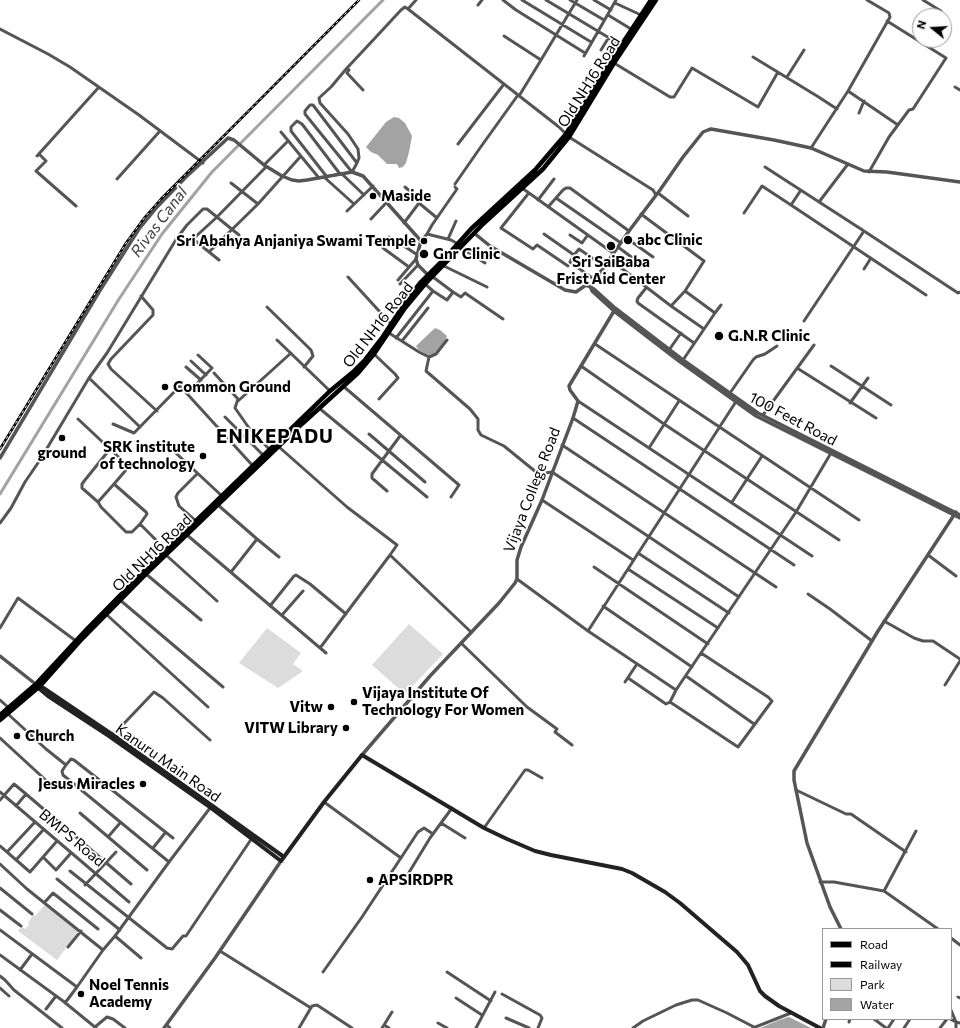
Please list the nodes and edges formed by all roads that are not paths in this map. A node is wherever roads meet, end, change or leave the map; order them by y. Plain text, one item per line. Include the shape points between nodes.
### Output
1 (416, 0) edge
2 (482, 0) edge
3 (503, 0) edge
4 (522, 0) edge
5 (531, 0) edge
6 (546, 0) edge
7 (570, 0) edge
8 (594, 0) edge
9 (651, 0) edge
10 (656, 0) edge
11 (867, 0) edge
12 (923, 0) edge
13 (616, 1) edge
14 (576, 2) edge
15 (529, 4) junction
16 (478, 5) dead end
17 (936, 8) edge
18 (408, 9) junction
19 (611, 10) junction
20 (568, 13) junction
21 (608, 15) junction
22 (640, 15) junction
23 (604, 20) junction
24 (887, 21) junction
25 (562, 24) junction
26 (0, 29) edge
27 (631, 29) junction
28 (598, 31) junction
29 (556, 34) junction
30 (504, 36) dead end
31 (609, 37) junction
32 (591, 42) junction
33 (621, 45) junction
34 (601, 50) dead end
35 (804, 50) dead end
36 (753, 57) dead end
37 (541, 60) junction
38 (614, 63) junction
39 (347, 68) junction
40 (778, 72) junction
41 (787, 77) junction
42 (504, 84) junction
43 (955, 86) dead end
44 (99, 87) junction
45 (363, 90) dead end
46 (960, 90) edge
47 (848, 91) junction
48 (518, 96) junction
49 (864, 102) junction
50 (837, 109) junction
51 (859, 113) dead end
52 (898, 125) junction
53 (160, 131) junction
54 (281, 132) dead end
55 (567, 135) junction
56 (288, 140) junction
57 (458, 144) dead end
58 (811, 148) junction
59 (301, 156) junction
60 (203, 163) junction
61 (357, 163) junction
62 (848, 164) junction
63 (265, 166) junction
64 (765, 167) dead end
65 (352, 172) junction
66 (869, 172) junction
67 (341, 174) junction
68 (282, 176) junction
69 (326, 177) junction
70 (320, 178) junction
71 (554, 179) dead end
72 (117, 180) dead end
73 (960, 182) edge
74 (231, 183) dead end
75 (373, 186) junction
76 (405, 187) dead end
77 (522, 188) junction
78 (801, 190) junction
79 (242, 191) junction
80 (658, 193) junction
81 (364, 194) junction
82 (528, 194) junction
83 (556, 198) junction
84 (538, 200) junction
85 (386, 202) junction
86 (819, 202) junction
87 (419, 203) junction
88 (258, 204) junction
89 (354, 204) junction
90 (791, 205) junction
91 (76, 206) dead end
92 (548, 207) junction
93 (347, 211) dead end
94 (744, 213) dead end
95 (641, 214) junction
96 (688, 216) dead end
97 (217, 217) junction
98 (437, 218) junction
99 (371, 219) dead end
100 (456, 221) dead end
101 (404, 222) junction
102 (232, 229) junction
103 (473, 231) junction
104 (629, 231) junction
105 (864, 232) junction
106 (428, 234) junction
107 (544, 234) dead end
108 (239, 235) dead end
109 (570, 235) dead end
110 (587, 236) junction
111 (389, 237) dead end
112 (625, 237) junction
113 (448, 240) junction
114 (421, 241) junction
115 (621, 243) junction
116 (404, 246) dead end
117 (459, 246) junction
118 (618, 247) junction
119 (854, 247) junction
120 (209, 252) junction
121 (416, 254) junction
122 (613, 254) junction
123 (574, 255) junction
124 (653, 257) dead end
125 (871, 258) junction
126 (416, 259) junction
127 (634, 259) dead end
128 (219, 260) dead end
129 (608, 260) junction
130 (485, 263) dead end
131 (418, 265) junction
132 (444, 266) junction
133 (568, 266) dead end
134 (604, 266) junction
135 (409, 267) junction
136 (864, 269) dead end
137 (430, 276) junction
138 (348, 277) dead end
139 (398, 280) dead end
140 (595, 280) junction
141 (400, 284) dead end
142 (425, 284) junction
143 (486, 287) dead end
144 (590, 288) junction
145 (646, 288) junction
146 (433, 291) junction
147 (685, 291) junction
148 (453, 292) junction
149 (960, 292) edge
150 (926, 295) dead end
151 (141, 296) junction
152 (721, 305) dead end
153 (671, 306) junction
154 (267, 307) dead end
155 (428, 308) dead end
156 (614, 311) junction
157 (715, 313) junction
158 (503, 319) dead end
159 (804, 321) dead end
160 (391, 324) junction
161 (704, 329) junction
162 (389, 333) junction
163 (681, 333) junction
164 (396, 338) junction
165 (277, 340) dead end
166 (447, 340) dead end
167 (402, 341) junction
168 (694, 343) junction
169 (595, 344) junction
170 (814, 345) dead end
171 (777, 346) dead end
172 (669, 350) junction
173 (291, 353) junction
174 (374, 354) junction
175 (198, 355) dead end
176 (429, 357) junction
177 (683, 360) junction
178 (191, 361) dead end
179 (304, 366) junction
180 (581, 366) junction
181 (831, 366) dead end
182 (186, 367) dead end
183 (797, 368) junction
184 (214, 373) dead end
185 (206, 375) junction
186 (89, 378) junction
187 (868, 378) dead end
188 (201, 380) junction
189 (343, 386) junction
190 (862, 386) junction
191 (330, 391) junction
192 (188, 393) junction
193 (730, 393) junction
194 (380, 399) dead end
195 (737, 400) junction
196 (238, 401) junction
197 (578, 401) junction
198 (679, 401) junction
199 (850, 403) junction
200 (891, 405) dead end
201 (319, 408) junction
202 (157, 411) junction
203 (763, 415) junction
204 (225, 417) dead end
205 (573, 418) junction
206 (876, 418) dead end
207 (78, 419) dead end
208 (112, 424) dead end
209 (664, 424) junction
210 (140, 427) junction
211 (719, 427) junction
212 (369, 434) dead end
213 (400, 436) junction
214 (164, 442) dead end
215 (562, 445) junction
216 (279, 447) junction
217 (649, 448) junction
218 (110, 449) junction
219 (270, 450) junction
220 (704, 450) junction
221 (388, 451) junction
222 (831, 453) junction
223 (264, 456) junction
224 (762, 456) junction
225 (0, 458) edge
226 (382, 460) junction
227 (253, 466) junction
228 (552, 472) junction
229 (198, 474) junction
230 (689, 474) junction
231 (748, 479) junction
232 (425, 482) dead end
233 (114, 484) junction
234 (811, 488) junction
235 (680, 489) junction
236 (387, 491) dead end
237 (222, 496) junction
238 (427, 497) dead end
239 (450, 498) dead end
240 (542, 500) junction
241 (98, 502) junction
242 (732, 502) junction
243 (218, 505) junction
244 (796, 512) junction
245 (664, 513) junction
246 (955, 514) junction
247 (960, 515) edge
248 (960, 518) edge
249 (858, 520) dead end
250 (196, 521) junction
251 (0, 524) edge
252 (140, 524) junction
253 (187, 535) junction
254 (780, 536) junction
255 (649, 537) junction
256 (257, 539) junction
257 (839, 540) dead end
258 (771, 550) junction
259 (166, 553) junction
260 (638, 553) junction
261 (390, 555) junction
262 (928, 555) junction
263 (812, 556) dead end
264 (279, 557) dead end
265 (633, 560) junction
266 (594, 566) dead end
267 (794, 566) dead end
268 (628, 569) junction
269 (231, 572) junction
270 (755, 573) junction
271 (146, 574) junction
272 (956, 576) dead end
273 (517, 579) junction
274 (618, 584) junction
275 (776, 587) dead end
276 (303, 591) dead end
277 (808, 594) dead end
278 (739, 597) junction
279 (120, 600) junction
280 (217, 601) dead end
281 (270, 606) junction
282 (603, 606) junction
283 (729, 613) junction
284 (346, 614) junction
285 (107, 615) junction
286 (282, 615) junction
287 (201, 620) dead end
288 (884, 621) junction
289 (0, 628) edge
290 (718, 628) junction
291 (588, 631) junction
292 (471, 632) junction
293 (76, 641) junction
294 (872, 641) junction
295 (461, 643) junction
296 (708, 644) junction
297 (320, 648) junction
298 (326, 653) dead end
299 (701, 653) junction
300 (0, 656) edge
301 (960, 660) edge
302 (637, 664) junction
303 (692, 667) junction
304 (686, 676) junction
305 (628, 678) junction
306 (625, 682) dead end
307 (37, 685) junction
308 (944, 685) dead end
309 (223, 687) dead end
310 (676, 690) junction
311 (0, 700) edge
312 (670, 702) junction
313 (208, 707) dead end
314 (9, 708) junction
315 (8, 714) junction
316 (0, 715) edge
317 (0, 720) edge
318 (754, 724) junction
319 (113, 735) junction
320 (0, 738) edge
321 (210, 740) dead end
322 (572, 745) dead end
323 (362, 755) junction
324 (66, 765) junction
325 (542, 778) dead end
326 (175, 781) junction
327 (50, 784) dead end
328 (796, 790) junction
329 (0, 792) edge
330 (26, 794) junction
331 (4, 795) junction
332 (0, 800) edge
333 (324, 802) junction
334 (16, 806) junction
335 (210, 808) junction
336 (452, 808) junction
337 (80, 813) dead end
338 (34, 822) junction
339 (120, 822) junction
340 (440, 823) junction
341 (236, 824) junction
342 (484, 828) junction
343 (44, 829) junction
344 (916, 830) dead end
345 (165, 832) junction
346 (433, 834) junction
347 (108, 837) junction
348 (173, 838) dead end
349 (252, 838) junction
350 (465, 838) dead end
351 (57, 841) junction
352 (0, 846) edge
353 (153, 848) junction
354 (7, 852) junction
355 (71, 852) junction
356 (116, 852) dead end
357 (906, 852) junction
358 (43, 858) junction
359 (401, 858) junction
360 (283, 859) junction
361 (16, 860) junction
362 (106, 862) junction
363 (169, 862) junction
364 (0, 864) edge
365 (147, 870) dead end
366 (70, 871) dead end
367 (96, 873) junction
368 (56, 878) dead end
369 (405, 879) dead end
370 (820, 882) junction
371 (131, 884) dead end
372 (85, 885) junction
373 (0, 888) edge
374 (884, 891) junction
375 (129, 902) dead end
376 (44, 903) junction
377 (0, 910) edge
378 (32, 914) dead end
379 (129, 919) junction
380 (21, 926) dead end
381 (840, 928) edge
382 (937, 928) edge
383 (98, 929) dead end
384 (0, 930) edge
385 (120, 930) junction
386 (80, 931) junction
387 (115, 936) junction
388 (952, 939) edge
389 (960, 945) edge
390 (68, 947) dead end
391 (103, 950) junction
392 (220, 951) junction
393 (32, 954) junction
394 (0, 955) edge
395 (142, 958) dead end
396 (20, 970) junction
397 (323, 972) dead end
398 (447, 972) dead end
399 (0, 976) edge
400 (77, 987) junction
401 (0, 988) edge
402 (495, 992) dead end
403 (502, 994) dead end
404 (9, 996) dead end
405 (56, 996) junction
406 (456, 998) dead end
407 (491, 1001) junction
408 (65, 1003) junction
409 (311, 1008) junction
410 (46, 1009) dead end
411 (392, 1012) dead end
412 (952, 1012) edge
413 (791, 1013) junction
414 (482, 1015) junction
415 (506, 1018) dead end
416 (879, 1020) edge
417 (893, 1020) edge
418 (946, 1020) edge
419 (952, 1020) edge
420 (956, 1022) junction
421 (438, 1023) dead end
422 (960, 1023) edge
423 (165, 1026) edge
424 (383, 1026) edge
425 (62, 1028) edge
426 (96, 1028) edge
427 (125, 1028) edge
428 (170, 1028) edge
429 (299, 1028) edge
430 (352, 1028) edge
431 (389, 1028) edge
432 (447, 1028) edge
433 (476, 1028) edge
434 (529, 1028) edge
435 (538, 1028) edge
436 (633, 1028) edge
437 (753, 1028) edge
438 (822, 1028) edge
439 (887, 1028) edge
440 (940, 1028) edge
441 (956, 1028) edge

1 - 18 street
2 - 16 street
3 - 29 street
4 - 15 street
5 - 15 street
6 - 20 street
7 - 14 street
8 - 19 street
9 - 22 main road, Old NH16 Road
10 - 38 main road, Old NH16 Road
11 - 24 street via 890,14
12 - 17 street
13 - 19 street
13 - 22 street
14 - 20 street
14 - 23 street
15 - 25 street
18 - 39 street via 406,7 401,10
18 - 42 street
19 - 21 street
20 - 25 street
20 - 28 street
21 - 23 street
21 - 27 street
22 - 27 main road, Old NH16 Road
23 - 28 street
24 - 47 street
24 - 52 street via 946,58 913,109 909,110
25 - 29 street
25 - 32 street
26 - 44 street via 48,54
27 - 33 main road, Old NH16 Road
28 - 31 street
28 - 32 street
29 - 32 street via 585,54
29 - 37 street
30 - 37 street
31 - 33 street
31 - 34 street
33 - 55 main road, Old NH16 Road
35 - 41 street
36 - 40 street
37 - 48 street
38 - 40 street via 674,97 692,68 758,107
38 - 55 main road, Old NH16 Road
39 - 45 street via 348,73
39 - 61 street via 319,100 358,149 360,158
40 - 41 street
41 - 50 street
42 - 48 street
42 - 57 street
43 - 46 street
44 - 53 street
44 - 91 street via 38,155 46,161 36,171
47 - 49 street
47 - 50 street
48 - 55 street
48 - 98 street via 480,148
49 - 51 street
49 - 52 street
50 - 58 street
52 - 66 street
53 - 60 street
53 - 72 street
54 - 56 street
55 - 77 main road, Old NH16 Road via 543,169
55 - 80 street
55 - 103 main road, Old NH16 Road
56 - 59 street
56 - 63 street
58 - 62 street
58 - 80 street via 708,130 703,132 683,157
59 - 68 street
59 - 70 street
60 - 63 street via 228,138 234,140
60 - 225 street via 176,187 139,229
61 - 65 street
61 - 65 street via 314,106 310,105 305,114
62 - 66 street
62 - 86 street
63 - 68 street
63 - 79 street
64 - 78 street
65 - 67 street
65 - 75 street via 363,176
66 - 73 street
67 - 69 street
67 - 69 street via 297,121 291,127 291,132
67 - 81 street
68 - 70 street via 299,181
68 - 88 street
69 - 70 street
69 - 89 street
71 - 84 street
74 - 79 street
75 - 81 street
75 - 85 street
76 - 87 street via 421,201
77 - 82 street
77 - 103 main road, Old NH16 Road
78 - 86 street
78 - 90 street
79 - 88 street
79 - 97 street
80 - 95 street
80 - 96 street
81 - 89 street
82 - 84 street
82 - 133 street via 501,228 533,250 537,245
83 - 92 street
83 - 104 street via 566,188 570,188
83 - 115 street
84 - 92 street
85 - 99 street
85 - 101 street
86 - 105 street
87 - 98 street
87 - 101 street
88 - 102 street
89 - 93 street
90 - 94 street via 762,186
90 - 119 street
92 - 110 street
95 - 104 street
95 - 147 street via 704,261
97 - 102 street
97 - 120 street via 193,239
97 - 151 street via 203,209 192,220 179,235
98 - 106 street
100 - 113 street
101 - 114 street
102 - 108 street
102 - 120 street
103 - 117 main road, Old NH16 Road
103 - 144 street via 490,246 565,290 576,292 586,285
104 - 112 street
105 - 119 street
105 - 149 street
106 - 113 street
106 - 114 street
107 - 123 street
109 - 110 street via 582,243
110 - 122 street
111 - 135 street via 383,242 383,248
112 - 115 street
112 - 124 street
113 - 117 street
114 - 121 street
115 - 118 street
116 - 121 street
117 - 130 street
117 - 132 main road, Old NH16 Road
117 - 137 main road, Old NH16 Road
118 - 122 street
118 - 127 street
119 - 125 street
119 - 159 street
120 - 128 street
121 - 126 street
122 - 129 street
123 - 134 street via 579,250
123 - 140 street via 570,262
125 - 136 street
125 - 150 street
126 - 131 street
126 - 135 street
129 - 134 street
129 - 145 street
131 - 137 street
131 - 141 street
132 - 137 main road, Old NH16 Road
132 - 143 street
134 - 140 street
135 - 139 street
137 - 142 main road, Old NH16 Road
137 - 148 street
137 - 160 main road, Old NH16 Road via 409,297
138 - 160 street
140 - 144 street
142 - 146 street
142 - 162 main road, Old NH16 Road
144 - 156 street, 100 Feet Road
144 - 172 street, 100 Feet Road
145 - 153 street
145 - 163 street via 638,298 638,304
146 - 148 street via 447,300
146 - 164 street
147 - 153 street
147 - 157 street
148 - 158 street via 461,297 465,293
151 - 186 street
151 - 202 street via 153,310 153,315 108,364
152 - 157 street
153 - 161 street
154 - 179 street via 311,350 313,356
155 - 167 street
156 - 169 street
156 - 195 street, 100 Feet Road via 679,361
157 - 161 street
160 - 191 main road, Old NH16 Road via 365,360
161 - 168 street
162 - 164 street
162 - 174 main road, Old NH16 Road
163 - 168 street
163 - 172 street
164 - 167 street
165 - 173 street
166 - 176 street via 436,354
167 - 176 street
168 - 177 street
169 - 180 street
169 - 198 street
170 - 183 street
171 - 193 street via 756,357
172 - 177 street, 100 Feet Road
173 - 179 street
173 - 196 street
174 - 189 main road, Old NH16 Road
174 - 194 street via 398,378
175 - 185 street via 212,368
176 - 228 street via 427,373 470,409 478,419 478,430 481,435 504,446 536,472
177 - 193 street, 100 Feet Road
178 - 185 street
179 - 191 street
180 - 197 street via 569,386
180 - 209 street
181 - 190 street
182 - 188 street
183 - 199 street
183 - 203 street
184 - 196 street
185 - 188 street
186 - 210 street
186 - 251 street
187 - 190 street
188 - 192 street
189 - 201 main road, Old NH16 Road
189 - 213 street
190 - 199 street
190 - 200 street
191 - 219 main road, Old NH16 Road
192 - 202 street via 180,386
192 - 227 street
193 - 195 street, 100 Feet Road
195 - 203 street, 100 Feet Road
195 - 211 street
195 - 222 street, 100 Feet Road via 756,416
196 - 219 street via 235,408 249,428
197 - 205 street, Vijaya College Road
197 - 217 street
198 - 209 street
198 - 211 street
199 - 206 street
201 - 216 main road, Old NH16 Road
201 - 226 street
202 - 210 street
203 - 246 street, 100 Feet Road
204 - 223 street
205 - 215 street, Vijaya College Road
205 - 235 street
207 - 218 street
208 - 210 street via 134,433
209 - 217 street
209 - 220 street
211 - 220 street
211 - 224 street
212 - 221 street
213 - 221 street
213 - 239 street via 459,485
214 - 229 street
215 - 228 street, Vijaya College Road
215 - 245 street
216 - 243 main road, Old NH16 Road
216 - 261 street via 347,508 399,543
217 - 230 street
218 - 233 street via 127,467
218 - 241 street via 81,486
219 - 223 main road, Old NH16 Road
220 - 230 street
220 - 231 street
221 - 226 street
221 - 232 street
222 - 234 street
222 - 246 street, 100 Feet Road
223 - 227 main road, Old NH16 Road
224 - 231 street
224 - 234 street
226 - 236 street via 371,476
226 - 238 street
227 - 237 main road, Old NH16 Road
228 - 240 street, Vijaya College Road
228 - 255 street
229 - 237 street
229 - 250 street via 176,497 179,506
230 - 235 street
230 - 242 street
231 - 242 street
231 - 244 street
233 - 241 street
233 - 252 street via 146,512 146,517
234 - 244 street
234 - 249 street
235 - 245 street
235 - 258 street
237 - 250 main road, Old NH16 Road
240 - 265 street
240 - 273 street, Vijaya College Road via 516,560
241 - 252 street via 126,532 132,532
242 - 254 street
243 - 253 main road, Old NH16 Road
243 - 256 street
244 - 254 street
244 - 257 street
245 - 255 street
245 - 270 street
246 - 247 street, 100 Feet Road
246 - 248 street, 100 Feet Road
246 - 262 street
250 - 259 main road, Old NH16 Road
252 - 259 street
253 - 259 main road, Old NH16 Road
253 - 269 street
254 - 258 street
254 - 263 street
255 - 260 street
255 - 278 street
256 - 264 street
256 - 269 street
258 - 267 street
258 - 270 street
259 - 271 main road, Old NH16 Road
259 - 280 street
259 - 293 main road, Old NH16 Road
260 - 265 street
260 - 283 street
261 - 284 street
261 - 292 street
262 - 272 street
262 - 288 street
265 - 268 street
266 - 274 street
268 - 274 street
268 - 290 street
269 - 281 street
270 - 275 street
270 - 278 street
271 - 279 main road, Old NH16 Road
271 - 287 street
273 - 291 street
273 - 292 street via 510,591
274 - 282 street
274 - 296 street
276 - 286 street
277 - 294 street
278 - 283 street
279 - 285 main road, Old NH16 Road
279 - 309 street
281 - 284 street via 296,575
281 - 286 street
282 - 291 street
282 - 303 street
283 - 290 street
284 - 297 street
285 - 307 main road, Old NH16 Road
285 - 313 street
286 - 297 street
288 - 294 street
288 - 301 street via 914,638 933,641
289 - 293 street via 18,598
290 - 296 street
291 - 302 street
292 - 295 street
293 - 307 main road, Old NH16 Road
294 - 328 street via 798,763 794,771
295 - 322 street via 527,707 557,729 555,732
295 - 323 street
296 - 299 street
297 - 298 street
299 - 303 street
299 - 318 street via 772,701
300 - 307 street
301 - 308 street
302 - 305 street
302 - 310 street
303 - 304 street
304 - 310 street
304 - 318 street
305 - 306 street
305 - 312 street via 666,704
307 - 314 main road, Old NH16 Road
307 - 315 main road, Old NH16 Road
307 - 319 main road, Kanuru Main Road
307 - 326 main road, Kanuru Main Road
310 - 312 street
311 - 314 street
312 - 318 street via 738,747
314 - 316 main road, Old NH16 Road
315 - 317 main road, Old NH16 Road
315 - 324 street
319 - 321 street via 154,692
319 - 326 main road, Kanuru Main Road
320 - 327 street
323 - 333 main road
323 - 336 main road
324 - 339 street via 62,771 63,775
324 - 345 street via 71,759 74,760
325 - 342 street via 525,770
326 - 335 main road, Kanuru Main Road
326 - 341 main road, Kanuru Main Road
328 - 357 street via 846,814 852,814
328 - 370 street via 807,843
329 - 331 street, BMPS Road
330 - 331 street via 14,784
330 - 334 street
330 - 362 street
331 - 332 street
331 - 334 street, BMPS Road
333 - 359 street
333 - 360 main road
334 - 338 street, BMPS Road
335 - 341 main road, Kanuru Main Road
335 - 363 street
336 - 340 street
336 - 342 main road
337 - 347 street
338 - 343 street, BMPS Road
338 - 354 street
339 - 347 street
339 - 353 street
340 - 346 street
340 - 350 street
341 - 349 main road, Kanuru Main Road
341 - 360 main road, Kanuru Main Road
342 - 413 main road via 535,851 632,872 680,903 738,952 748,965 760,991
343 - 351 street, BMPS Road
343 - 361 street
344 - 357 street
345 - 348 street
345 - 353 street
346 - 359 street via 424,828 420,830
346 - 369 street
347 - 365 street
349 - 360 main road, Kanuru Main Road
349 - 379 street via 186,936 183,936 172,949 167,948
351 - 355 street, BMPS Road
351 - 358 street
352 - 354 street
353 - 363 street
354 - 361 street
355 - 358 street via 56,870
355 - 367 street, BMPS Road
356 - 362 street
357 - 374 street
358 - 361 street via 30,872
359 - 397 street
360 - 392 street
362 - 367 street
362 - 371 street
363 - 379 street
364 - 376 street
366 - 372 street
367 - 372 street
367 - 375 street, BMPS Road
368 - 385 street
370 - 374 street
370 - 381 street
372 - 379 street
373 - 378 street
374 - 382 street
376 - 383 street via 53,893
376 - 386 street
377 - 380 street
379 - 385 street
384 - 393 street
385 - 387 street
386 - 390 street
386 - 391 street
387 - 391 street
387 - 395 street
388 - 389 street
391 - 400 street
392 - 409 street
392 - 423 street
393 - 396 street
393 - 400 street
394 - 396 street
396 - 405 street
398 - 407 street
399 - 425 street
400 - 408 street
401 - 404 street
402 - 407 street
403 - 435 street via 540,1015 542,1018
405 - 408 street
405 - 410 street
406 - 414 street
407 - 414 street
408 - 426 street
409 - 429 street
409 - 430 street via 317,1005
411 - 424 street
412 - 420 street
413 - 437 street
413 - 438 main road
414 - 433 street
415 - 434 street
416 - 439 street
417 - 439 street
418 - 440 street
419 - 420 street
420 - 422 street
420 - 441 street
421 - 432 street
423 - 428 street
424 - 431 street
426 - 427 street via 107,1017
436 - 437 street via 676,1005 698,1000

